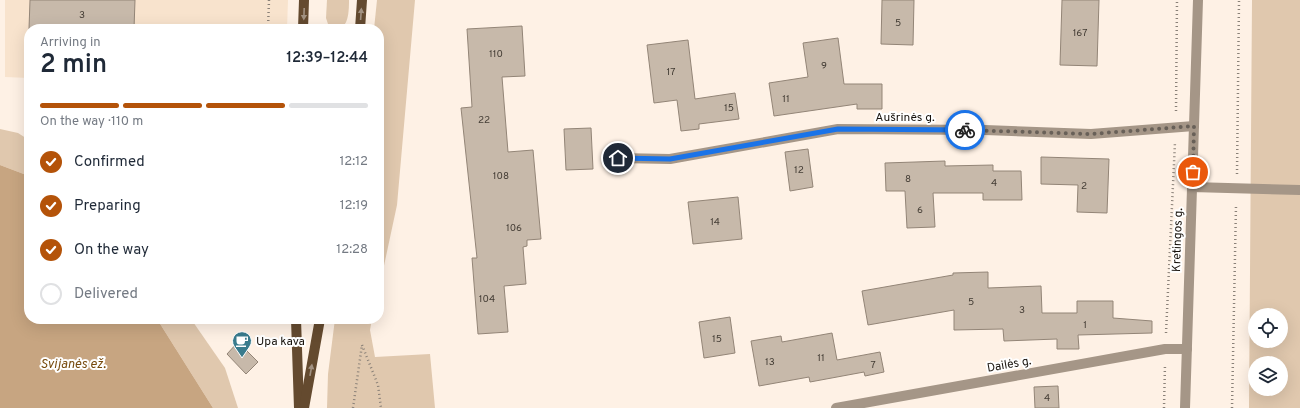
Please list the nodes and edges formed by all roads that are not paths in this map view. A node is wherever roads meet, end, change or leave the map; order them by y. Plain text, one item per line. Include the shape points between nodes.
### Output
1 (304, 0) edge
2 (362, 0) edge
3 (1198, 0) edge
4 (303, 24) edge
5 (360, 24) edge
6 (1194, 126) junction
7 (618, 158) dead end
8 (1192, 187) junction
9 (1300, 190) edge
10 (296, 324) edge
11 (319, 324) edge
12 (1187, 349) junction
13 (299, 408) edge
14 (304, 408) edge
15 (836, 408) edge
16 (1185, 408) edge

1 -> 4 main road
5 -> 2 main road
3 - 6 street, Kretingos g.
6 - 7 street, Aušrinės g. via 1091,134 838,129 670,159
6 - 8 street, Kretingos g.
8 - 9 street
8 - 12 street, Kretingos g.
10 - 13 main road
14 -> 11 main road
12 - 15 street, Dailės g. via 1165,349
12 - 16 street, Kretingos g.

